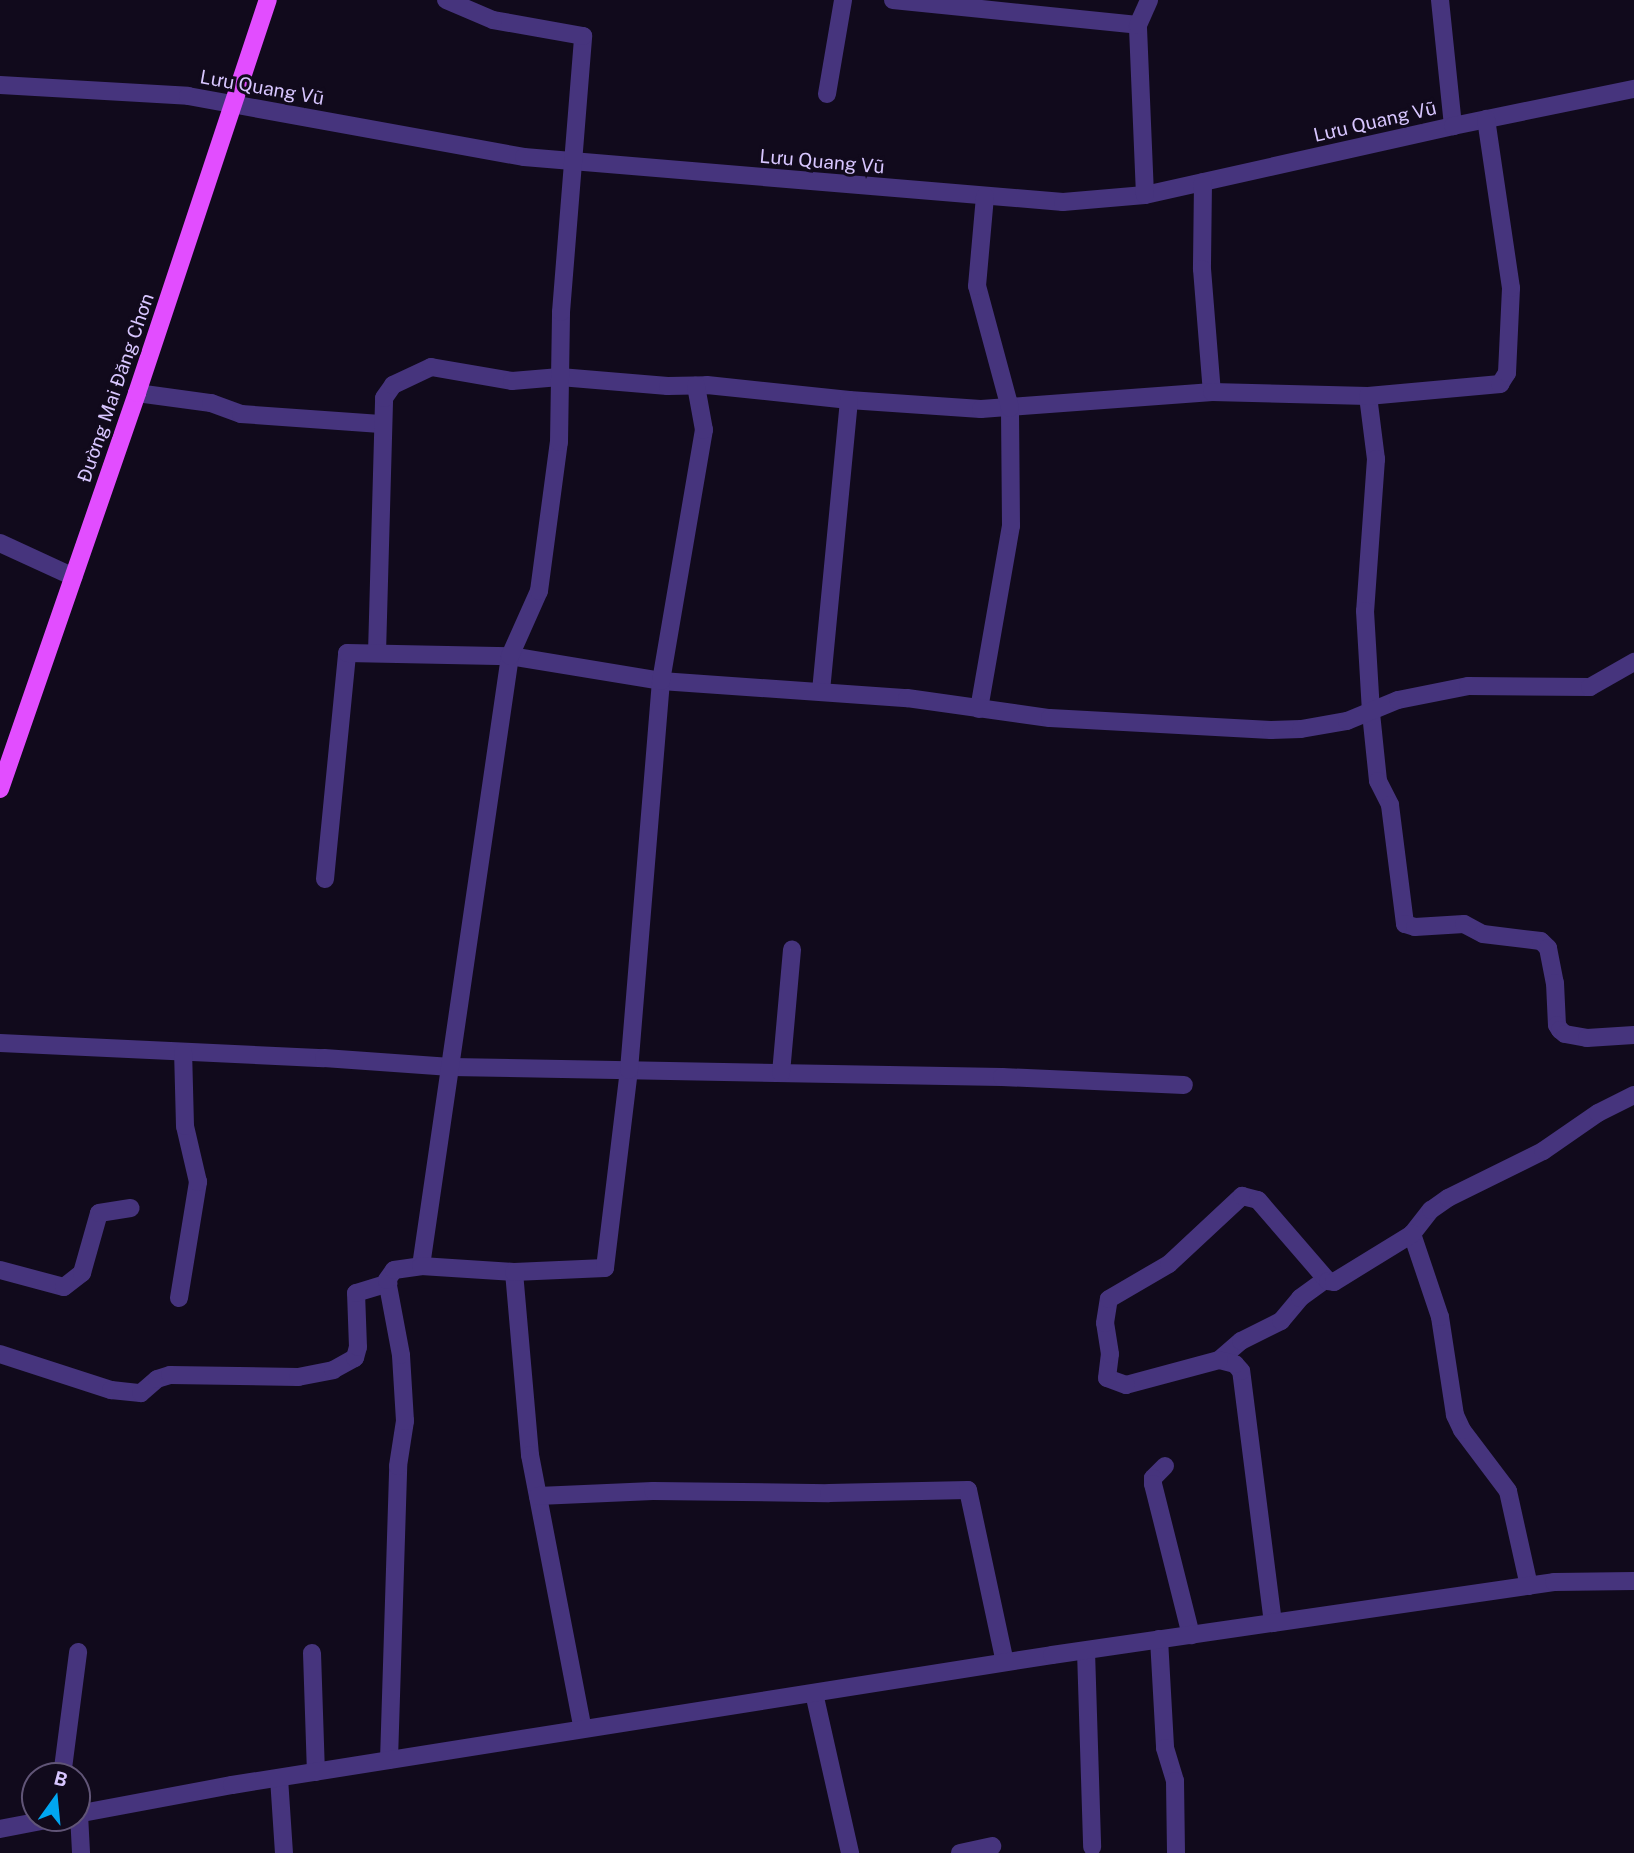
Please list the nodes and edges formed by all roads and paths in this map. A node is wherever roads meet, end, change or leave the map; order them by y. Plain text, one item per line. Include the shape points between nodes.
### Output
1 (268, 0) edge
2 (446, 0) edge
3 (843, 0) edge
4 (893, 0) edge
5 (1149, 0) edge
6 (1440, 0) edge
7 (1138, 25) junction
8 (0, 85) edge
9 (1634, 89) edge
10 (827, 94) dead end
11 (232, 102) junction
12 (1486, 119) junction
13 (1453, 126) junction
14 (574, 161) junction
15 (1203, 182) junction
16 (1145, 195) junction
17 (985, 196) junction
18 (560, 377) junction
19 (696, 386) junction
20 (1212, 392) junction
21 (137, 393) junction
22 (1368, 396) junction
23 (849, 400) junction
24 (1010, 408) junction
25 (381, 424) junction
26 (0, 544) edge
27 (74, 577) junction
28 (377, 653) junction
29 (510, 656) junction
30 (1634, 663) edge
31 (661, 681) junction
32 (821, 691) junction
33 (978, 709) junction
34 (1371, 713) junction
35 (0, 789) edge
36 (324, 879) dead end
37 (792, 949) dead end
38 (1634, 1035) edge
39 (0, 1043) edge
40 (183, 1052) junction
41 (451, 1067) junction
42 (629, 1070) junction
43 (781, 1073) junction
44 (1184, 1085) dead end
45 (1634, 1095) edge
46 (131, 1209) dead end
47 (1412, 1234) junction
48 (421, 1266) junction
49 (0, 1270) edge
50 (514, 1272) junction
51 (1326, 1279) junction
52 (388, 1283) junction
53 (179, 1298) dead end
54 (0, 1353) edge
55 (1219, 1360) junction
56 (1165, 1466) dead end
57 (538, 1496) junction
58 (1634, 1581) edge
59 (1529, 1586) junction
60 (1273, 1623) junction
61 (1191, 1635) junction
62 (1159, 1639) junction
63 (78, 1651) dead end
64 (1086, 1651) junction
65 (312, 1653) dead end
66 (1005, 1662) junction
67 (814, 1693) junction
68 (583, 1729) junction
69 (389, 1760) junction
70 (64, 1762) edge
71 (316, 1772) junction
72 (279, 1778) junction
73 (91, 1812) edge
74 (21, 1825) edge
75 (0, 1829) edge
76 (79, 1832) edge
77 (992, 1846) dead end
78 (1092, 1847) dead end
79 (81, 1853) edge
80 (284, 1853) edge
81 (850, 1853) edge
82 (960, 1853) edge
83 (1176, 1853) edge

1 - 11 main road, Đường Mai Đăng Chơn
2 - 14 street via 493,20 583,36
3 - 10 street
4 - 7 street
5 - 7 street
6 - 13 street
7 - 16 street
8 - 11 street, Lưu Quang Vũ
9 - 12 street, Lưu Quang Vũ
11 - 14 street, Lưu Quang Vũ via 524,157
11 - 21 main road, Đường Mai Đăng Chơn
12 - 13 street, Lưu Quang Vũ
12 - 22 street via 1511,288 1507,373 1495,386
13 - 15 street, Lưu Quang Vũ
14 - 17 street, Lưu Quang Vũ
14 - 18 street
15 - 16 street, Lưu Quang Vũ
15 - 20 street via 1202,269
16 - 17 street, Lưu Quang Vũ via 1063,202
17 - 24 street via 977,286
18 - 19 street
18 - 25 street via 512,381 431,367 389,389
18 - 29 street via 559,442 539,591
19 - 23 street
19 - 31 street via 704,430
20 - 22 street
20 - 24 street
21 - 25 street via 211,403 241,414
21 - 27 main road, Đường Mai Đăng Chơn
22 - 34 street via 1376,458 1365,611
23 - 24 street
23 - 32 street
24 - 33 street via 1011,526
25 - 28 street
26 - 27 street
27 - 35 main road, Đường Mai Đăng Chơn
28 - 29 street
28 - 36 street via 347,653
29 - 31 street
29 - 41 street
30 - 34 street via 1590,687 1468,686 1398,700
31 - 32 street
31 - 42 street
32 - 33 street
33 - 34 street via 1135,724 1193,723 1271,730 1320,727
34 - 38 street via 1378,781 1390,805 1405,925 1464,925 1483,934 1541,941 1548,948 1553,971 1560,1030 1587,1038
37 - 43 street
39 - 40 street
40 - 41 street
40 - 53 street via 185,1126 198,1182
41 - 42 street
41 - 48 street
42 - 43 street
42 - 50 street via 605,1268
43 - 44 street
45 - 47 street via 1598,1113 1543,1151 1448,1198 1431,1210
46 - 49 street via 99,1213 82,1273 64,1287
47 - 51 street via 1334,1282
47 - 59 street via 1440,1317 1455,1415 1508,1491
48 - 50 street
48 - 52 street via 394,1270
50 - 57 street via 530,1455
51 - 55 street via 1300,1298 1281,1321 1241,1341
51 - 55 street via 1258,1200 1242,1196 1170,1264 1109,1299 1107,1378 1126,1385
52 - 54 street via 356,1293 355,1359 333,1370 298,1377 170,1376 141,1393 111,1390
52 - 69 street via 401,1355 405,1421 398,1466
55 - 60 street via 1235,1364 1243,1379
56 - 61 street via 1153,1483
57 - 66 street via 968,1490
57 - 68 street
58 - 59 street
59 - 60 street
60 - 61 street
61 - 62 street
62 - 64 street
62 - 83 street via 1163,1730 1175,1781
63 - 70 street
64 - 66 street
64 - 78 street
65 - 71 street
66 - 67 street
67 - 68 street
67 - 81 street
68 - 69 street
69 - 71 street
71 - 72 street
72 - 73 street
72 - 80 street
74 - 75 street
76 - 79 street
77 - 82 street

